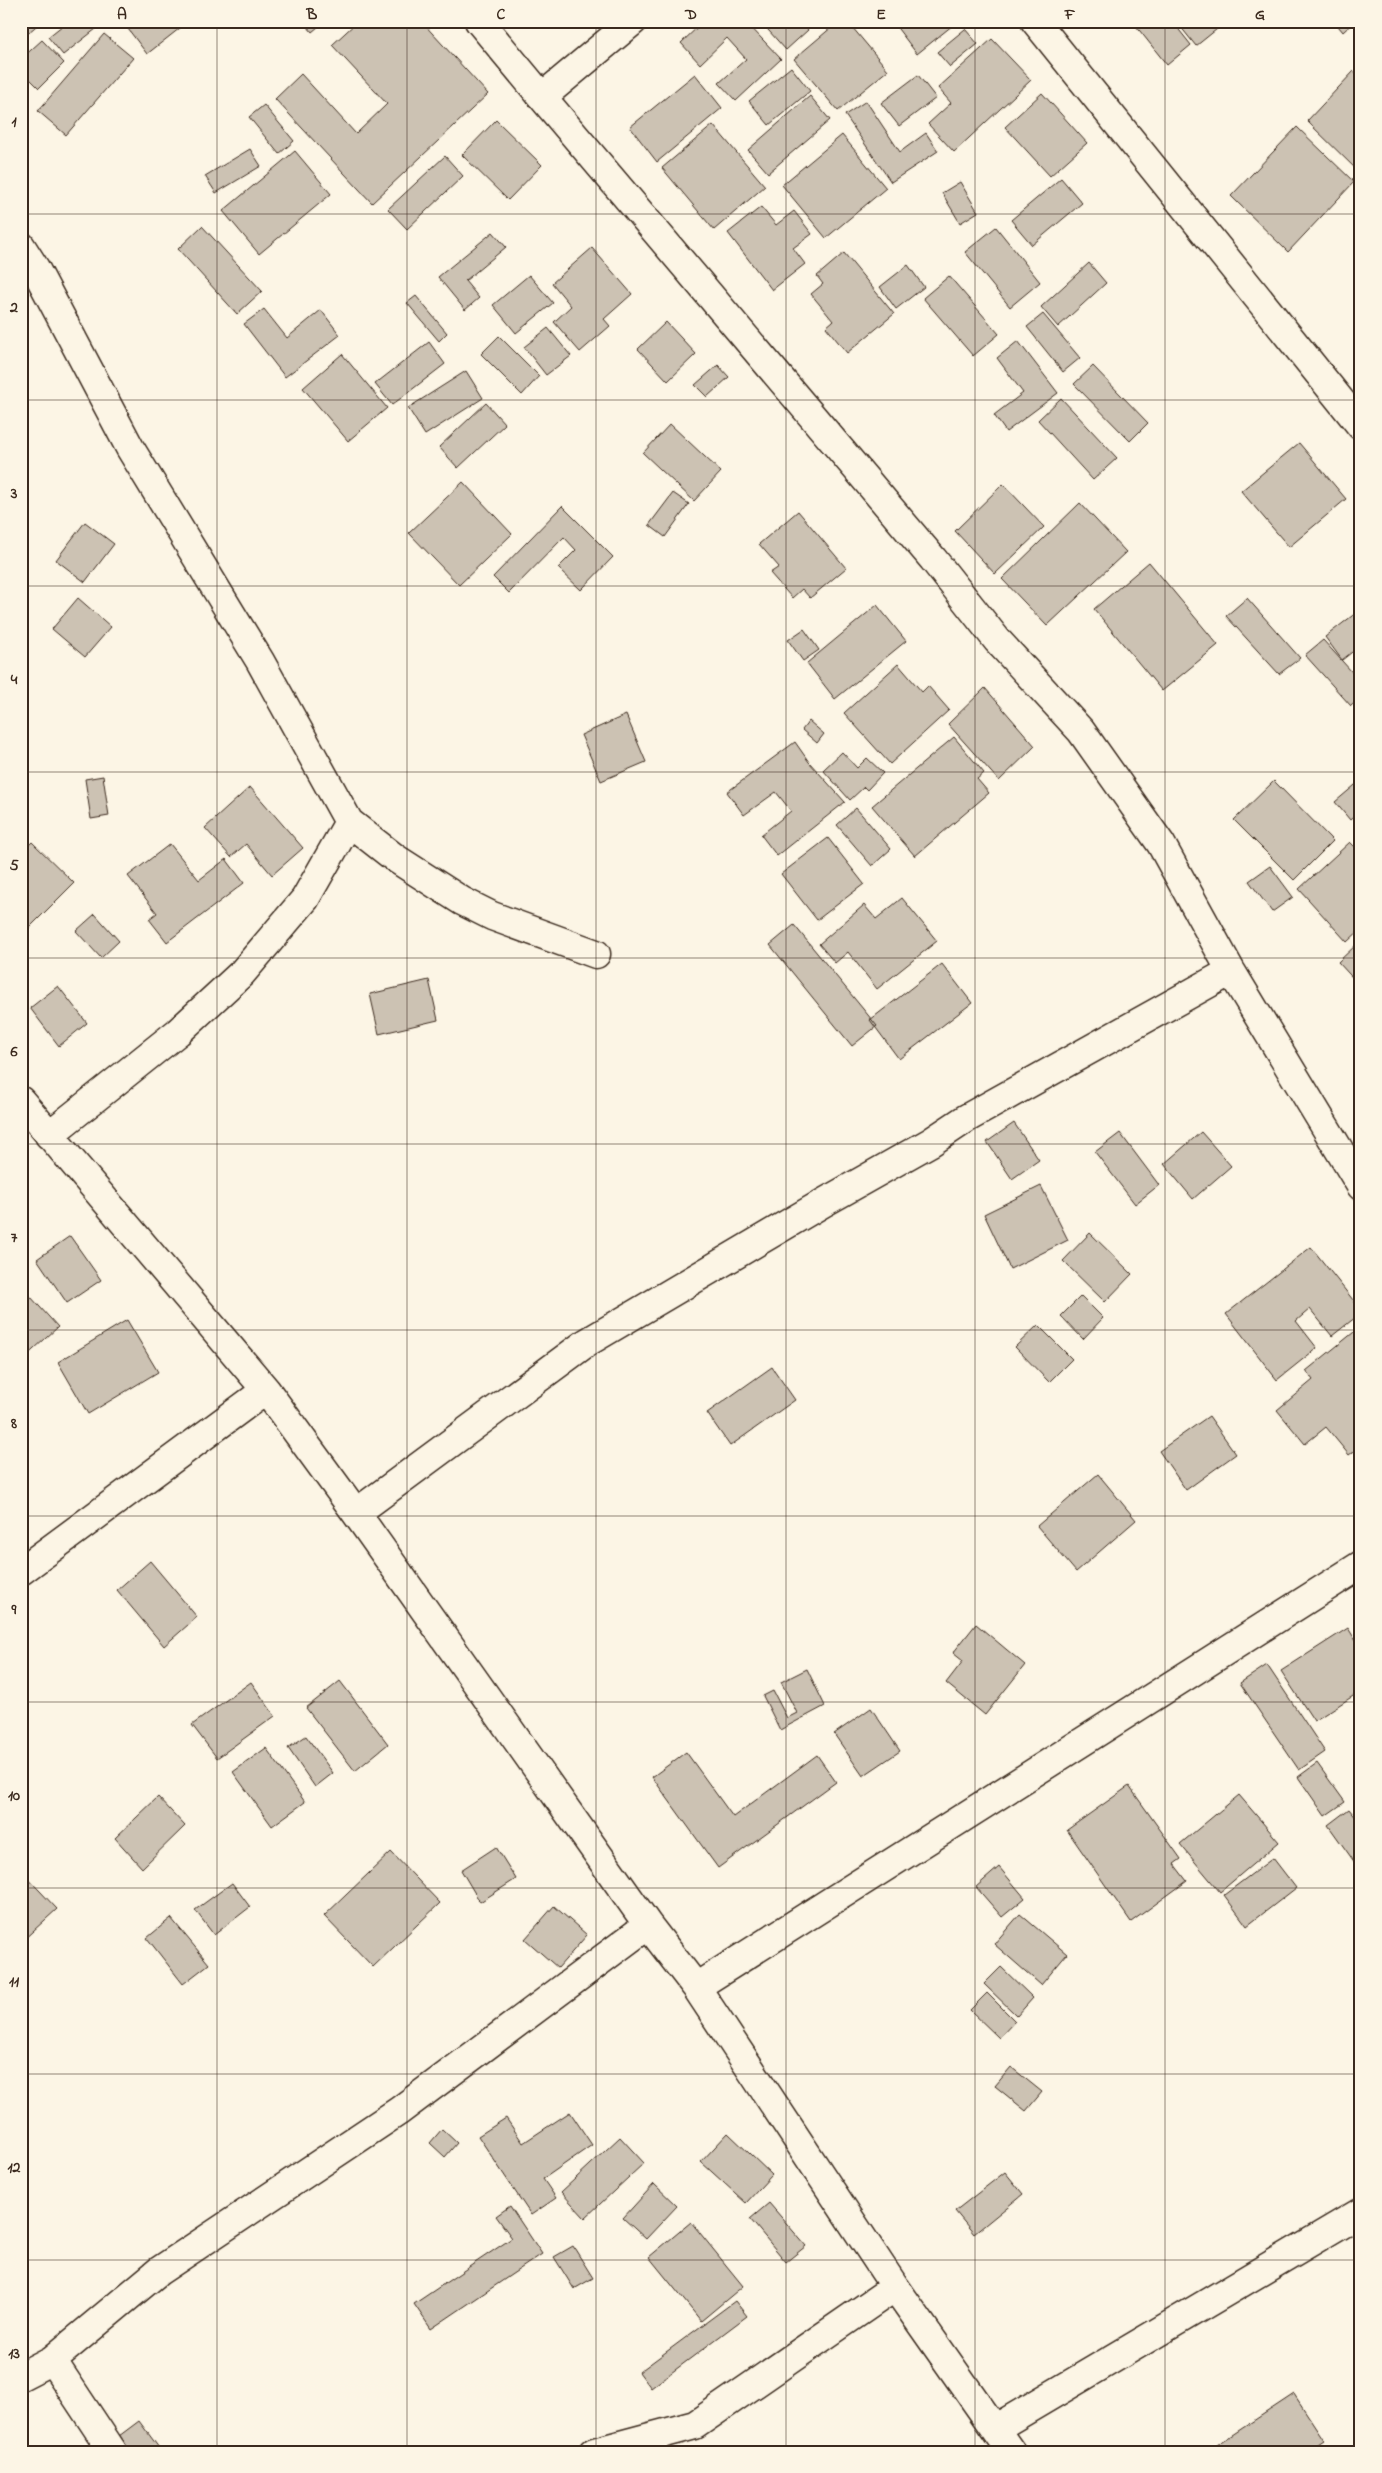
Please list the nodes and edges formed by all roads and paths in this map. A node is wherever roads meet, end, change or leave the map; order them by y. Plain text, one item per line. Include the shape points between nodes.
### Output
1 (479, 21) edge
2 (633, 21) edge
3 (1035, 21) edge
4 (542, 97) junction
5 (21, 246) edge
6 (1361, 426) edge
7 (349, 822) junction
8 (596, 954) dead end
9 (1231, 970) junction
10 (21, 1101) edge
11 (49, 1135) junction
12 (1361, 1186) edge
13 (266, 1390) junction
14 (356, 1513) junction
15 (1361, 1565) edge
16 (21, 1571) edge
17 (648, 1925) junction
18 (696, 1987) junction
19 (1361, 2212) edge
20 (895, 2287) junction
21 (52, 2360) junction
22 (21, 2376) edge
23 (996, 2428) junction
24 (113, 2452) edge
25 (594, 2452) edge
26 (1011, 2452) edge

1 - 4 street
2 - 4 street
3 - 6 street
4 - 9 street via 927,551 997,640 1080,731 1161,844
5 - 7 street via 36,268 130,448 260,661
7 - 8 street via 395,858 462,901 492,916
7 - 11 street via 305,899 242,973 178,1032
9 - 12 street
9 - 14 street via 967,1118 586,1344
10 - 11 street
11 - 13 street
13 - 14 street
13 - 16 street
14 - 17 street
15 - 18 street
17 - 18 street
17 - 21 street via 400,2111 159,2271
18 - 20 street
19 - 23 street
20 - 23 street
20 - 25 street via 695,2425
21 - 22 street
21 - 24 street
23 - 26 street

